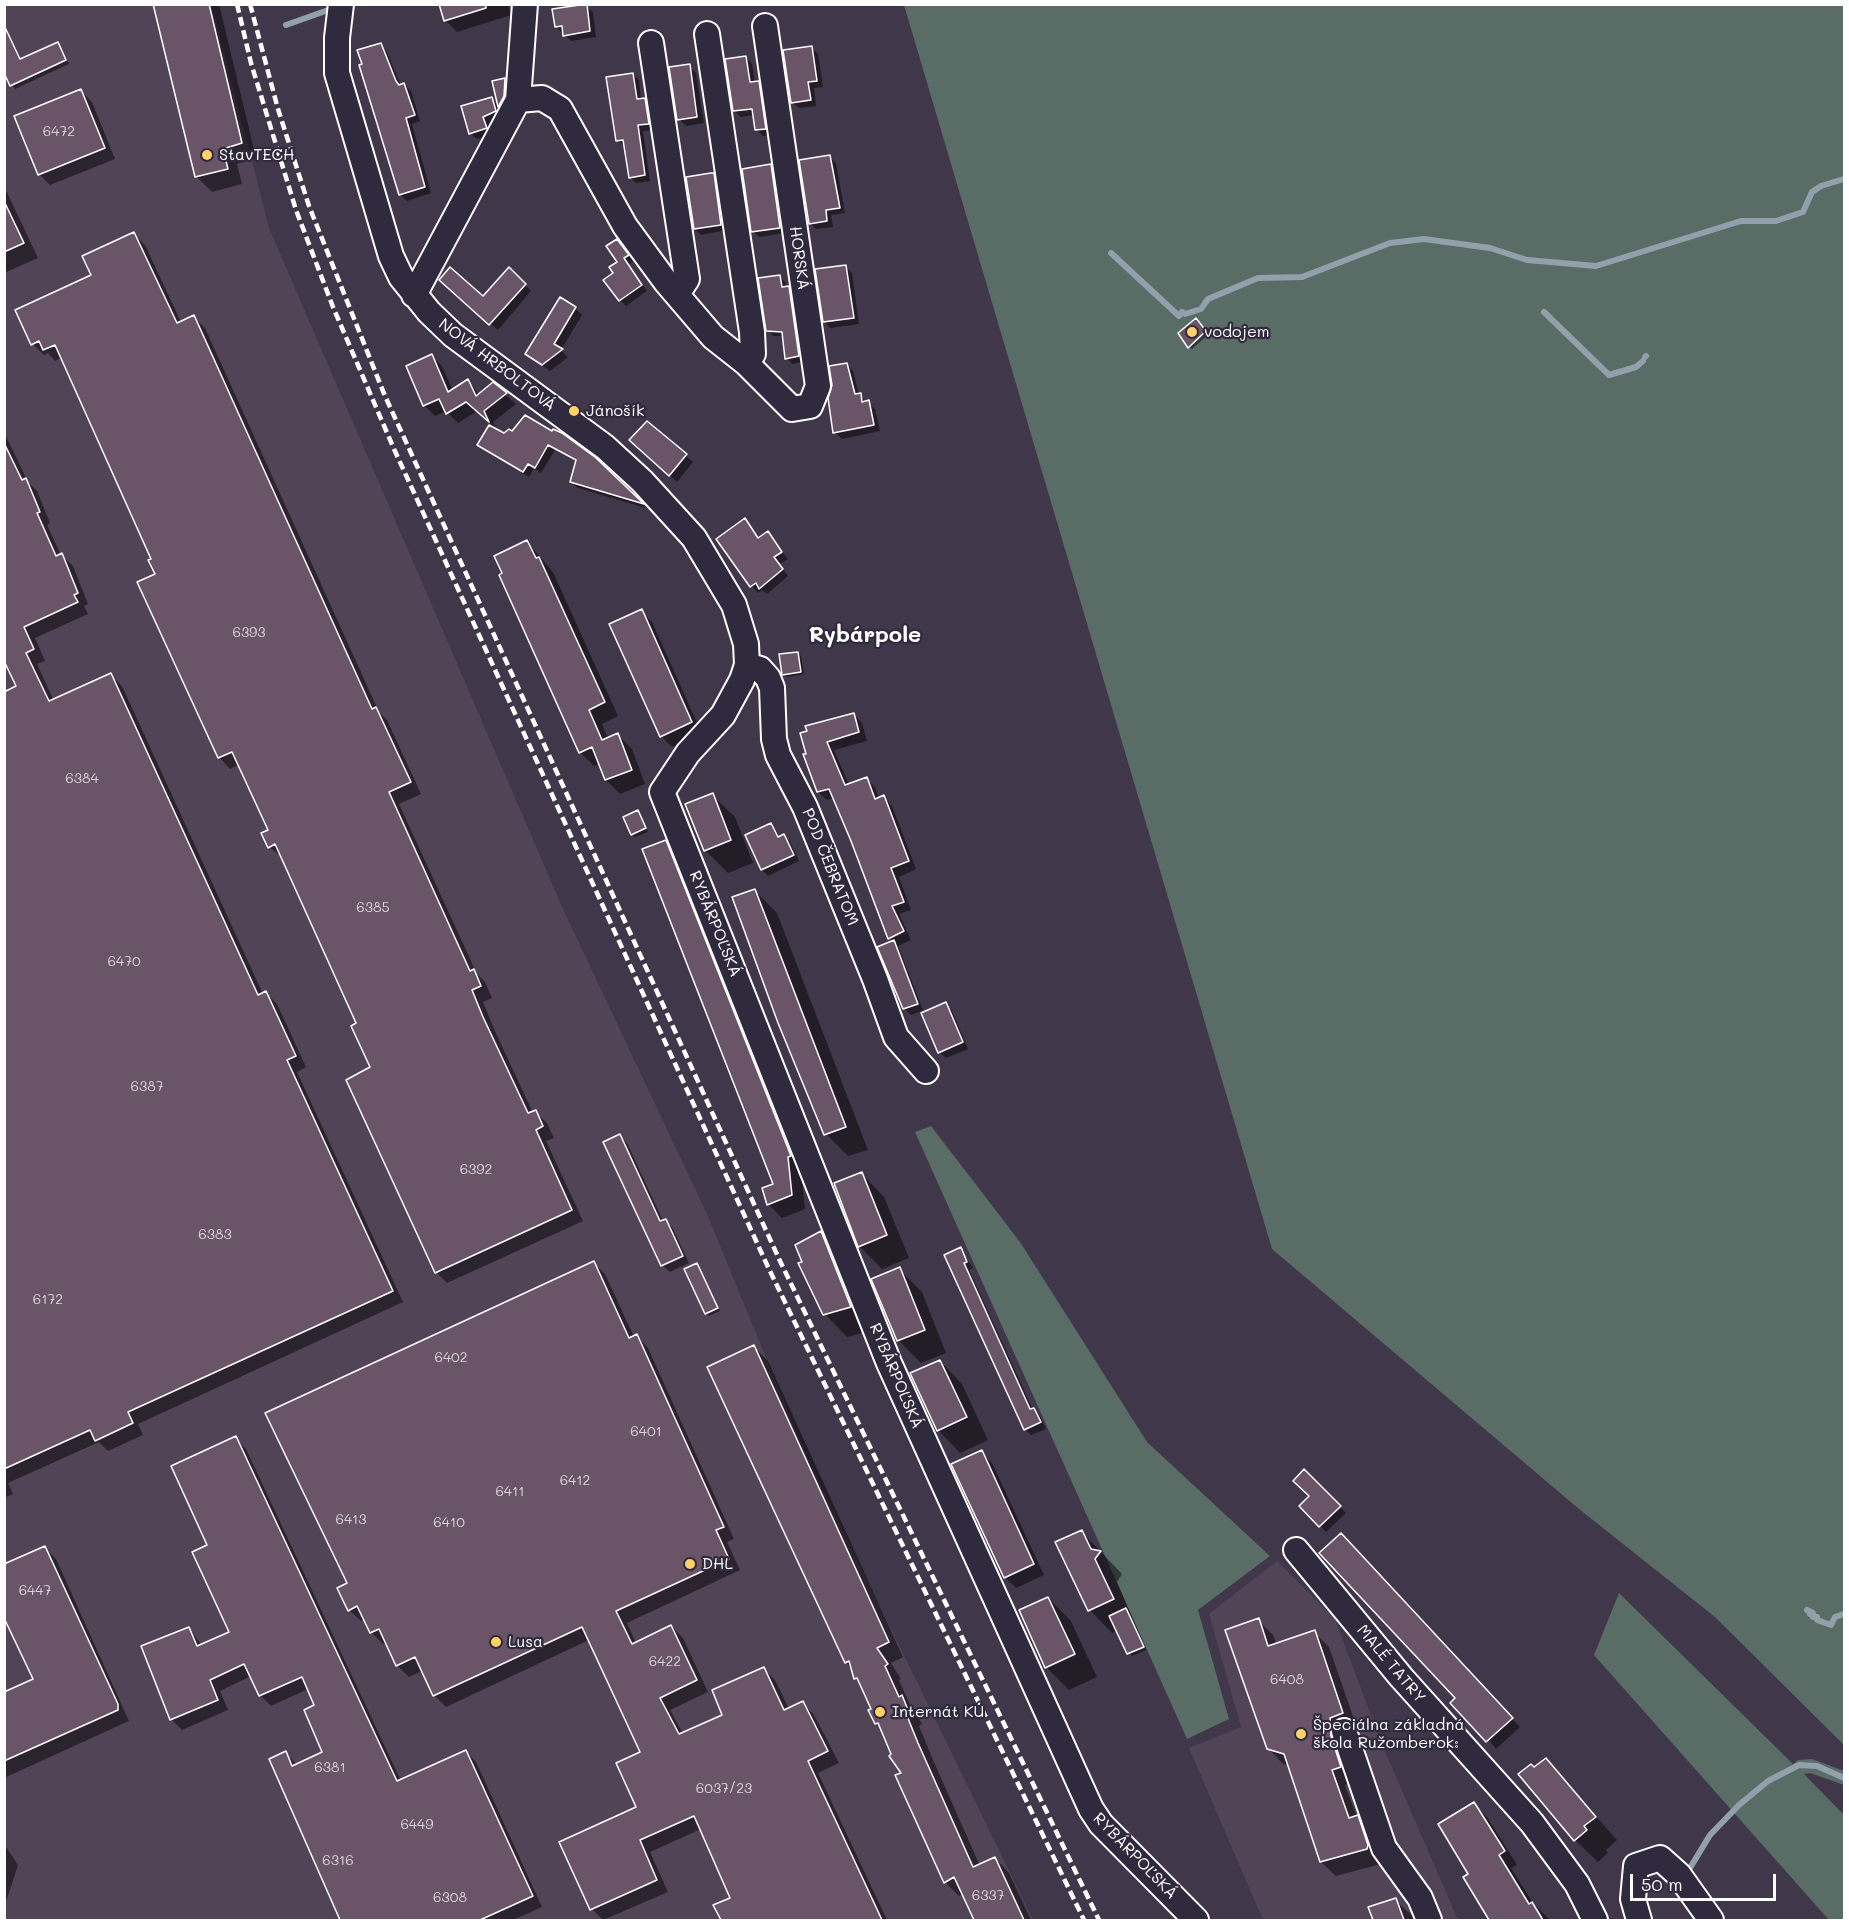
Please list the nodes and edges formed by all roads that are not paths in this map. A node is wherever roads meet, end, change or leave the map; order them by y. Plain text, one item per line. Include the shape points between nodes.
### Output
1 (525, 4) edge
2 (340, 11) edge
3 (765, 26) dead end
4 (707, 34) dead end
5 (651, 43) dead end
6 (518, 100) junction
7 (677, 294) junction
8 (414, 295) junction
9 (746, 363) junction
10 (747, 665) junction
11 (662, 792) joint
12 (926, 1071) dead end
13 (1296, 1550) dead end
14 (1344, 1731) dead end
15 (1196, 1920) edge
16 (1429, 1920) edge
17 (1595, 1920) edge
18 (1639, 1920) edge
19 (1711, 1920) edge

1 - 6 street
2 - 8 street, NOVÁ HRBOLTOVÁ via 337,73 392,256
3 - 9 street, HORSKÁ via 818,386 810,406 792,409
4 - 9 street via 752,332 753,354
5 - 7 street via 687,279
6 - 7 street, HORSKÁ via 542,98 560,109 625,226
6 - 8 street
7 - 9 street, HORSKÁ via 713,337
8 - 10 street, NOVÁ HRBOLTOVÁ via 453,335 605,447 673,514 712,564 734,605 744,633
10 - 11 street, NOVÁ HRBOLTOVÁ via 729,707 688,753
10 - 12 street, POD ČEBRATOM via 760,669 768,678 778,755 805,807 896,1037
11 - 15 street, RYBÁRPOĽSKÁ via 889,1363 1091,1809 1101,1824
13 - 17 street, MALÉ TATRY via 1401,1677 1532,1823 1577,1884
14 - 16 street via 1384,1848 1420,1898
18 - 19 street via 1632,1899 1636,1866 1660,1858 1678,1875

